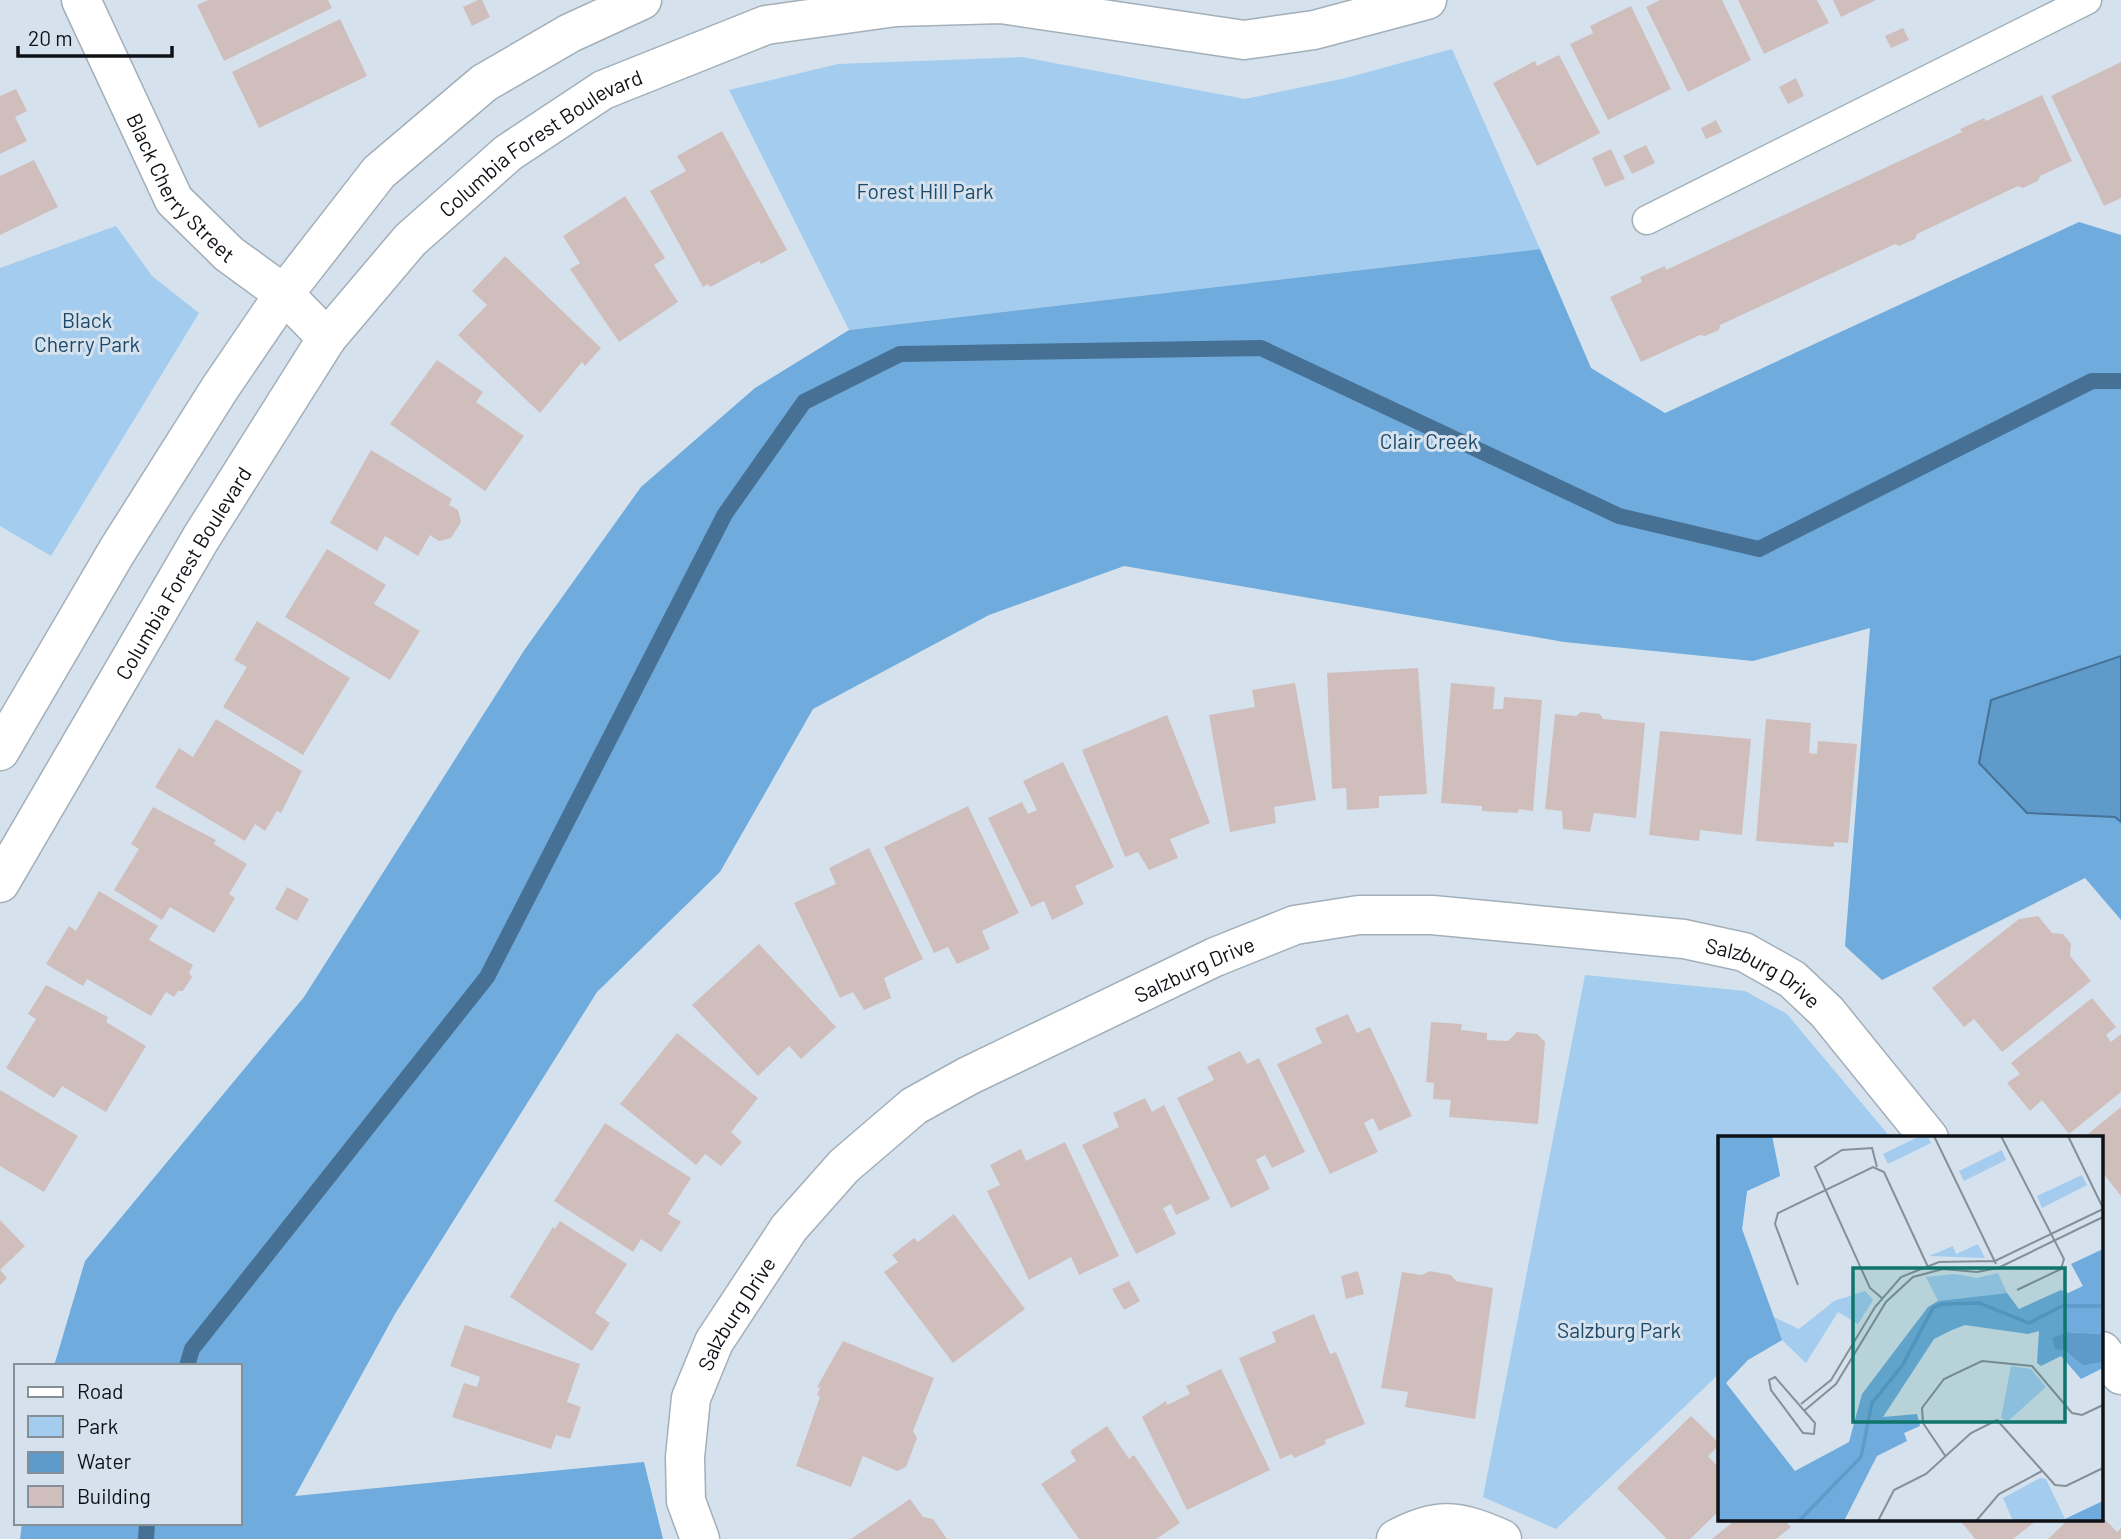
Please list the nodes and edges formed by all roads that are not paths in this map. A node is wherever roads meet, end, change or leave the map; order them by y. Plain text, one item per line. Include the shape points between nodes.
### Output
1 (80, 0) edge
2 (642, 0) edge
3 (1427, 0) edge
4 (2087, 0) edge
5 (761, 13) edge
6 (1647, 220) dead end
7 (284, 294) junction
8 (327, 338) junction
9 (0, 751) edge
10 (0, 883) edge
11 (1927, 1136) edge
12 (2104, 1354) edge
13 (2121, 1375) edge
14 (700, 1539) edge
15 (1396, 1539) edge
16 (1502, 1539) edge

1 - 7 street, Black Cherry Street via 174,200 229,254
2 - 7 street via 570,33 484,83 379,172
3 - 5 street, Columbia Forest Boulevard via 1314,30 1244,40 1001,4
4 - 6 lane
5 - 8 street, Columbia Forest Boulevard via 603,90 508,153 410,240
7 - 8 street, Black Cherry Street
7 - 9 street via 117,551
8 - 10 street, Columbia Forest Boulevard via 201,538
11 - 14 street, Salzburg Drive via 1827,1012 1792,979 1745,952 1684,939 1432,915 1359,915 1295,925 1215,957 968,1076 914,1107 844,1167 789,1228 714,1342 691,1398 685,1457 687,1501
12 - 13 street
15 - 16 street via 1443,1521 1470,1525

